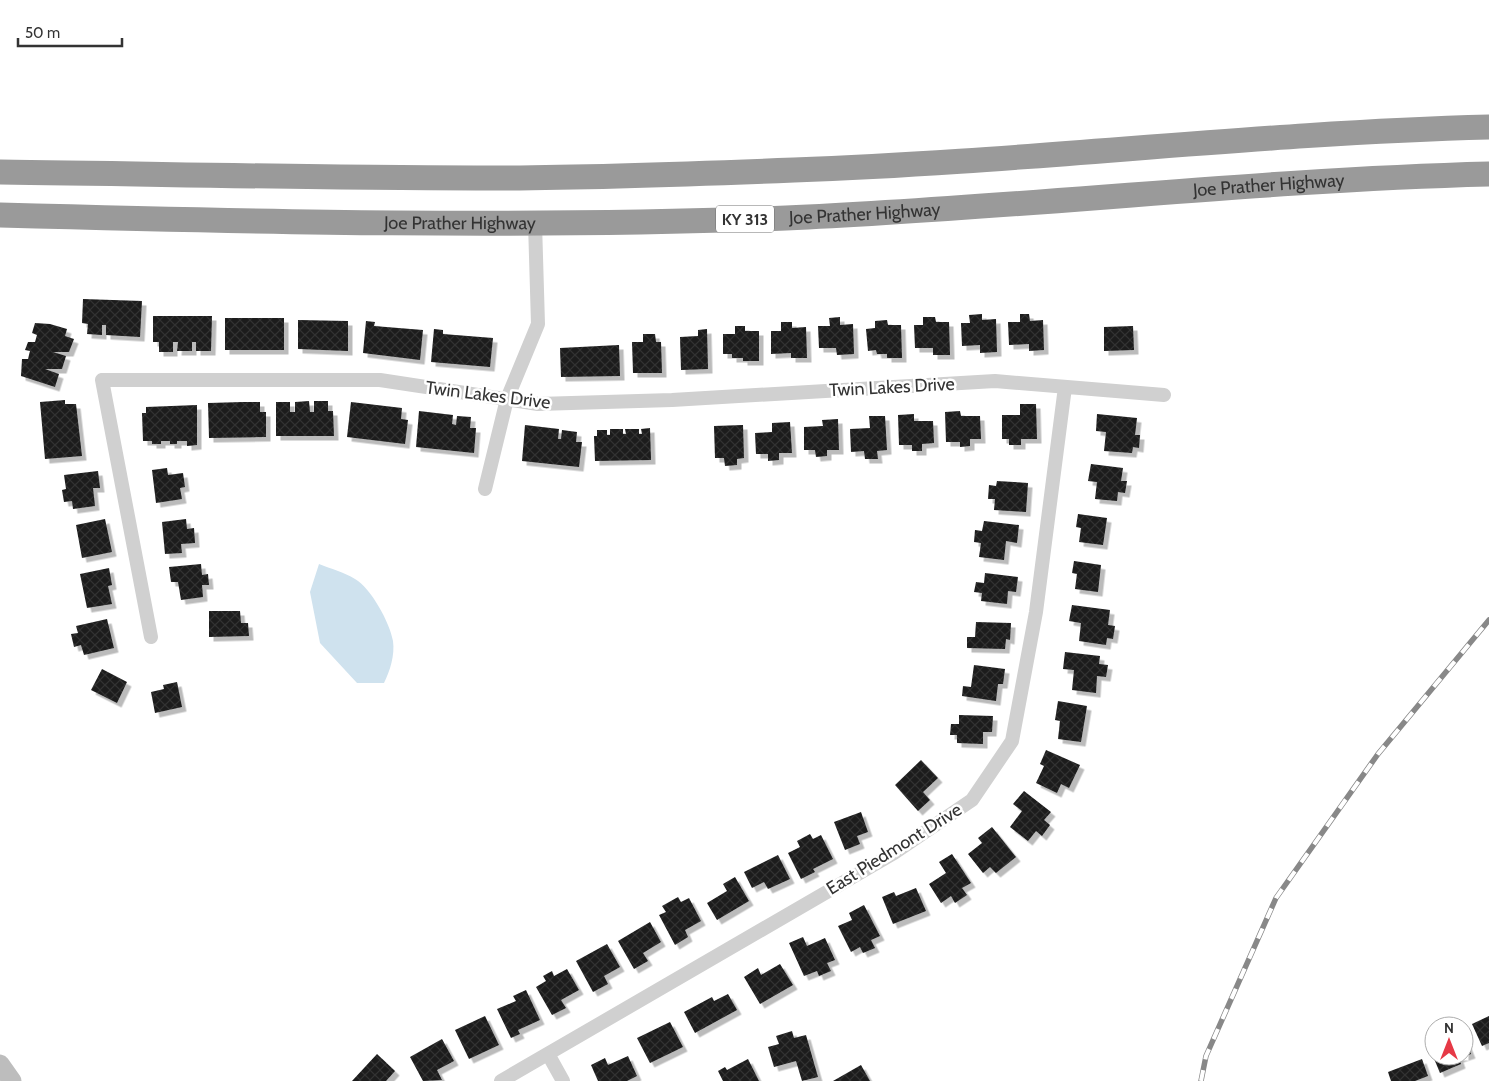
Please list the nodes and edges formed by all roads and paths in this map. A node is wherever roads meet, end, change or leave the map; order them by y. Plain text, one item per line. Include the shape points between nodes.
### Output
1 (1489, 127) edge
2 (0, 172) edge
3 (1489, 174) edge
4 (0, 214) edge
5 (535, 223) junction
6 (1065, 387) junction
7 (1164, 394) dead end
8 (508, 399) junction
9 (485, 489) dead end
10 (151, 637) dead end
11 (548, 1054) junction
12 (0, 1064) edge
13 (12, 1081) edge
14 (501, 1081) edge
15 (563, 1081) edge

1 - 2 highway via 1323,135 949,162 656,175 483,178
3 - 5 highway, Joe Prather Highway / KY 313 via 788,218
4 - 5 highway, Joe Prather Highway / KY 313 via 267,222
5 - 8 street via 538,324
6 - 7 street, Twin Lakes Drive
6 - 8 street, Twin Lakes Drive via 995,381 672,400 538,404
6 - 11 street, East Piedmont Drive via 1036,612 1012,741 972,800 894,853
8 - 9 street
8 - 10 street, Twin Lakes Drive via 380,380 102,380
11 - 14 street, East Piedmont Drive
11 - 15 street
12 - 13 street

